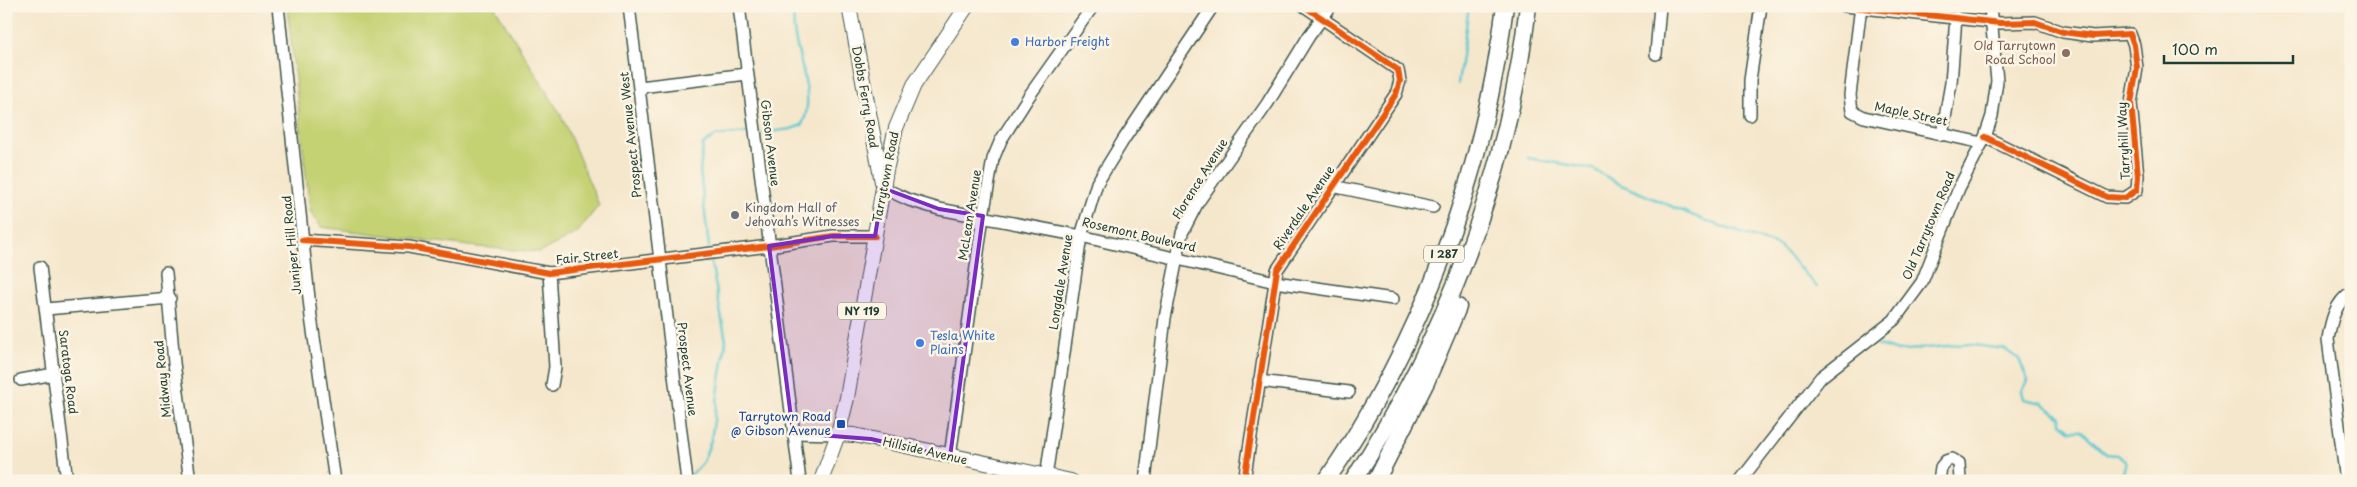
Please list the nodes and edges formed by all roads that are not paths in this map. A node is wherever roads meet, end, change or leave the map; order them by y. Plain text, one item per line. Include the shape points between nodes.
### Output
1 (278, 6) edge
2 (629, 6) edge
3 (740, 6) edge
4 (849, 6) edge
5 (967, 6) edge
6 (1093, 6) edge
7 (1213, 6) edge
8 (1304, 6) edge
9 (1331, 6) edge
10 (1505, 6) edge
11 (1528, 6) edge
12 (1660, 6) edge
13 (1761, 6) edge
14 (1845, 6) edge
15 (1990, 6) edge
16 (1860, 7) edge
17 (1956, 17) junction
18 (1322, 19) junction
19 (1992, 22) junction
20 (1656, 54) dead end
21 (748, 74) junction
22 (640, 88) junction
23 (1510, 112) junction
24 (1750, 115) dead end
25 (1942, 134) junction
26 (1983, 140) junction
27 (1332, 186) junction
28 (883, 188) junction
29 (1433, 207) dead end
30 (983, 216) junction
31 (875, 236) junction
32 (1082, 236) junction
33 (302, 240) junction
34 (769, 246) junction
35 (1176, 257) junction
36 (659, 260) junction
37 (40, 267) dead end
38 (549, 272) junction
39 (166, 273) dead end
40 (1274, 282) junction
41 (2351, 292) edge
42 (170, 298) junction
43 (1393, 299) dead end
44 (46, 309) junction
45 (54, 374) junction
46 (21, 380) dead end
47 (1259, 381) junction
48 (552, 385) dead end
49 (1349, 392) dead end
50 (793, 433) junction
51 (838, 434) junction
52 (950, 457) junction
53 (1046, 477) junction
54 (67, 481) edge
55 (190, 481) edge
56 (335, 481) edge
57 (687, 481) edge
58 (800, 481) edge
59 (821, 481) edge
60 (1071, 481) edge
61 (1145, 481) edge
62 (1244, 481) edge
63 (1326, 481) edge
64 (1353, 481) edge
65 (1376, 481) edge
66 (1740, 481) edge
67 (1939, 481) edge
68 (1960, 481) edge
69 (2346, 481) edge

1 - 33 street, Juniper Hill Road
2 - 22 street, Prospect Avenue West
3 - 21 street, Gibson Avenue
4 - 28 main road, Dobbs Ferry Road
5 - 28 main road, Tarrytown Road / NY 119 via 907,99 892,142
6 - 30 street, McLean Avenue via 1001,140 990,172
7 - 32 street, Longdale Avenue via 1097,184
8 - 18 street
9 - 18 street, Florence Avenue
10 - 63 highway, I 287 via 1494,77 1480,137 1444,254 1394,366
11 - 23 highway, I 287
12 - 20 street
13 - 24 street via 1750,80
14 - 16 street
15 - 19 street, Old Tarrytown Road
16 - 17 street
16 - 25 street, Maple Street via 1850,95 1852,111 1864,118
17 - 19 street
17 - 25 street via 1951,82
18 - 27 street, Riverdale Avenue via 1398,70 1400,81 1396,94
18 - 35 street, Florence Avenue via 1198,202 1182,233
19 - 26 street, Old Tarrytown Road via 1997,81 1992,116
19 - 26 street, Tarryhill Way via 2035,22 2062,32 2093,36 2130,34 2136,68 2131,103 2137,190 2125,198 2107,197
21 - 22 street
21 - 34 street, Gibson Avenue
22 - 36 street, Prospect Avenue West
23 - 64 highway, I 287 via 1485,202 1441,320 1399,404
23 - 65 highway via 1493,203 1474,266 1439,352
25 - 26 street, Maple Street
26 - 66 street, Old Tarrytown Road via 1959,188 1928,270 1914,296 1887,326 1821,377
27 - 29 street
27 - 40 street, Riverdale Avenue via 1283,258
28 - 30 street, Rosemont Boulevard via 938,209
28 - 31 main road, Tarrytown Road / NY 119
30 - 32 street, Rosemont Boulevard
30 - 52 street, McLean Avenue
31 - 34 street, Fair Street via 833,236
31 - 51 main road, Tarrytown Road / NY 119
32 - 35 street, Rosemont Boulevard
32 - 53 street, Longdale Avenue
33 - 38 street, Fair Street via 409,247
33 - 56 street, Juniper Hill Road
34 - 36 street, Fair Street
34 - 50 street, Gibson Avenue
35 - 40 street, Rosemont Boulevard
35 - 61 street, Florence Avenue via 1165,318
36 - 38 street, Fair Street
36 - 57 street, Prospect Avenue
37 - 44 street, Saratoga Road
38 - 48 street via 555,367
39 - 42 street, Midway Road
40 - 43 street, Rosemont Boulevard
40 - 47 street, Riverdale Avenue
41 - 69 street via 2338,305 2330,323 2328,339
42 - 44 street
42 - 55 street, Midway Road via 174,363
44 - 45 street, Saratoga Road
45 - 46 street
45 - 54 street, Saratoga Road
47 - 49 street
47 - 62 street, Riverdale Avenue
50 - 51 street
50 - 58 street, Gibson Avenue
51 - 52 main road, Hillside Avenue
51 - 59 main road, Tarrytown Road
52 - 53 main road, Hillside Avenue
53 - 60 main road, Hillside Avenue
67 - 68 street via 1941,467 1952,459 1959,463

